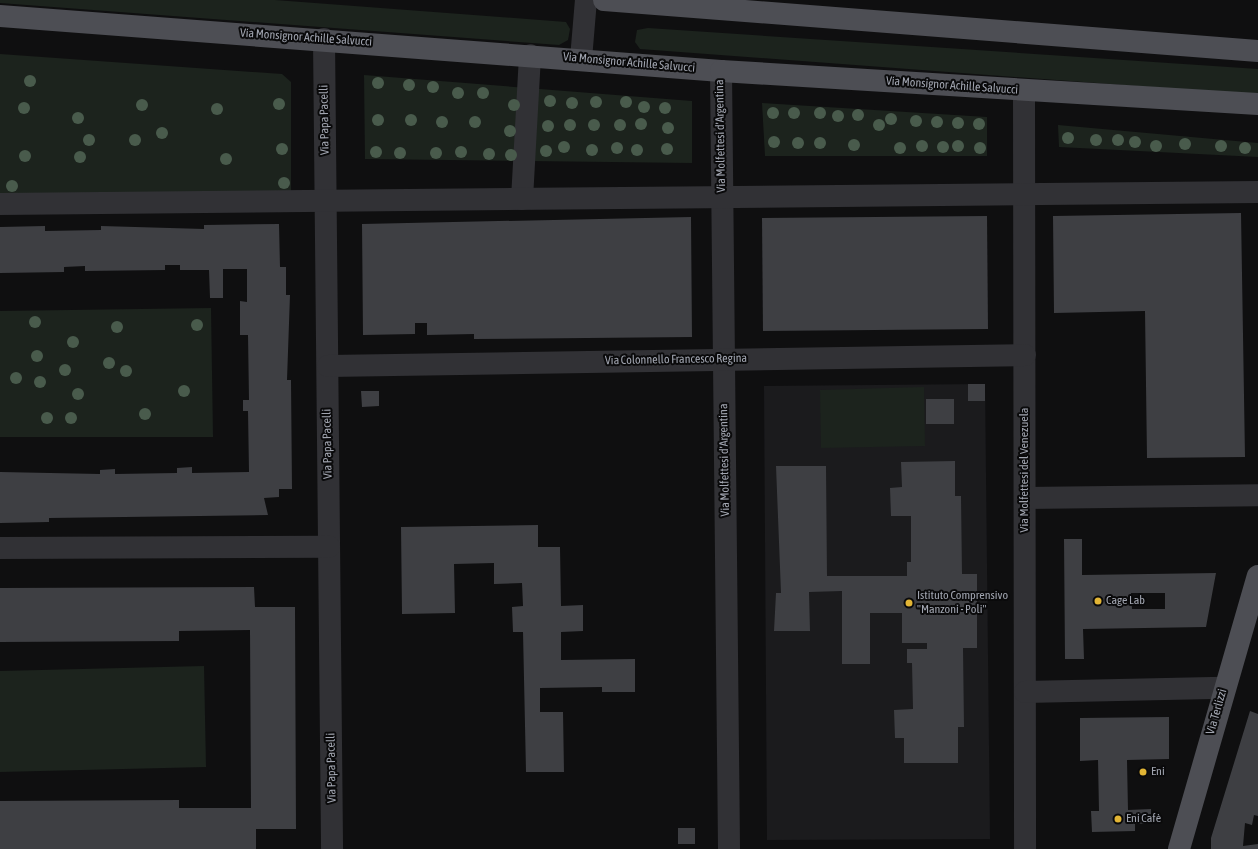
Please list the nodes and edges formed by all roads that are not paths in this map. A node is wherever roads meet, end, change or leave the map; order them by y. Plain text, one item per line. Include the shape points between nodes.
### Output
1 (586, 0) edge
2 (604, 0) edge
3 (0, 16) edge
4 (324, 39) junction
5 (1258, 51) edge
6 (530, 55) junction
7 (581, 59) junction
8 (721, 71) junction
9 (1024, 91) junction
10 (1234, 102) junction
11 (1258, 104) edge
12 (1258, 109) edge
13 (1258, 192) edge
14 (1024, 194) junction
15 (722, 197) junction
16 (522, 199) junction
17 (326, 201) junction
18 (0, 204) edge
19 (1025, 355) junction
20 (724, 360) junction
21 (328, 366) junction
22 (1258, 495) edge
23 (1025, 498) junction
24 (329, 547) junction
25 (0, 548) edge
26 (1258, 576) edge
27 (1224, 688) junction
28 (1025, 692) junction
29 (332, 849) edge
30 (729, 849) edge
31 (1025, 849) edge
32 (1179, 849) edge

1 - 7 street
2 - 5 main road
3 - 4 main road, Via Monsignor Achille Salvucci
4 - 6 main road, Via Monsignor Achille Salvucci
4 - 17 street, Via Papa Pacelli
6 - 7 main road, Via Monsignor Achille Salvucci
6 - 16 street
7 - 8 main road, Via Monsignor Achille Salvucci
8 - 9 main road, Via Monsignor Achille Salvucci
8 - 15 street, Via Molfettesi d'Argentina
9 - 10 main road, Via Monsignor Achille Salvucci
9 - 14 street, Via Molfettesi del Venezuela
10 - 11 main road, Via Monsignor Achille Salvucci
10 - 12 main road
13 - 14 street
14 - 15 street
14 - 19 street, Via Molfettesi del Venezuela
15 - 16 street
15 - 20 street, Via Molfettesi d'Argentina
16 - 17 street
17 - 18 street
17 - 21 street, Via Papa Pacelli
19 - 20 street, Via Colonnello Francesco Regina
19 - 23 street, Via Molfettesi del Venezuela
20 - 21 street, Via Colonnello Francesco Regina
20 - 30 street, Via Molfettesi d'Argentina
21 - 24 street, Via Papa Pacelli
22 - 23 street
23 - 28 street, Via Molfettesi del Venezuela
24 - 25 street
24 - 29 street, Via Papa Pacelli
26 - 27 main road, Via Terlizzi
27 - 28 street
27 - 32 main road, Via Terlizzi
28 - 31 street, Via Molfettesi del Venezuela

